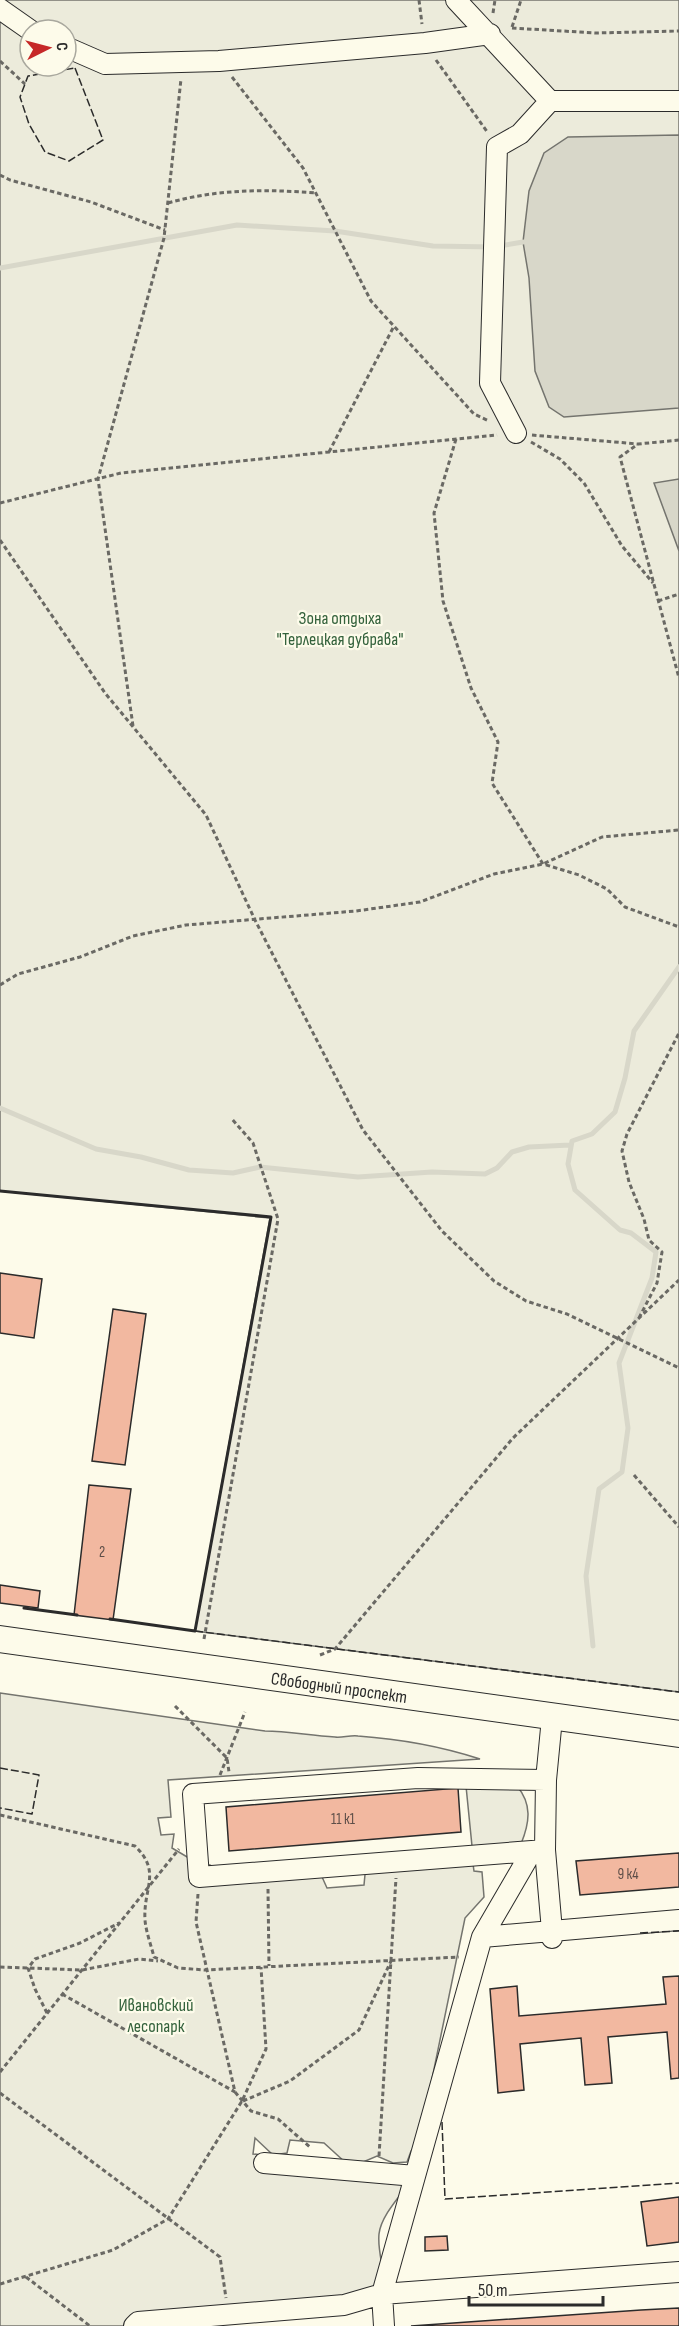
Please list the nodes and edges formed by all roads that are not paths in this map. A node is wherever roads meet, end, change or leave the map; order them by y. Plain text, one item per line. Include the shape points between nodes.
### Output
1 (456, 0) edge
2 (0, 9) edge
3 (18, 22) edge
4 (490, 34) junction
5 (78, 52) edge
6 (550, 101) junction
7 (679, 101) edge
8 (516, 433) road end
9 (0, 1639) edge
10 (552, 1718) junction
11 (679, 1734) edge
12 (546, 1780) junction
13 (538, 1851) junction
14 (679, 1920) edge
15 (552, 1935) junction
16 (482, 1937) junction
17 (264, 2163) dead end
18 (415, 2176) junction
19 (679, 2272) edge
20 (382, 2294) junction
21 (134, 2326) edge
22 (384, 2326) edge

1 - 4 street
2 - 3 street
4 - 5 street via 219,61 105,64
4 - 6 street
6 - 7 street
6 - 8 street via 520,134 497,147 489,383
9 - 10 main road, Свободный проспект
10 - 11 main road, Свободный проспект
10 - 12 street
12 - 13 street
12 - 13 street via 418,1778 193,1794 199,1877
13 - 15 street
13 - 16 street
14 - 15 street
15 - 16 street
16 - 18 street via 436,2117
17 - 18 street
18 - 20 street
19 - 20 street
20 - 21 street via 344,2306 138,2322
20 - 22 street

